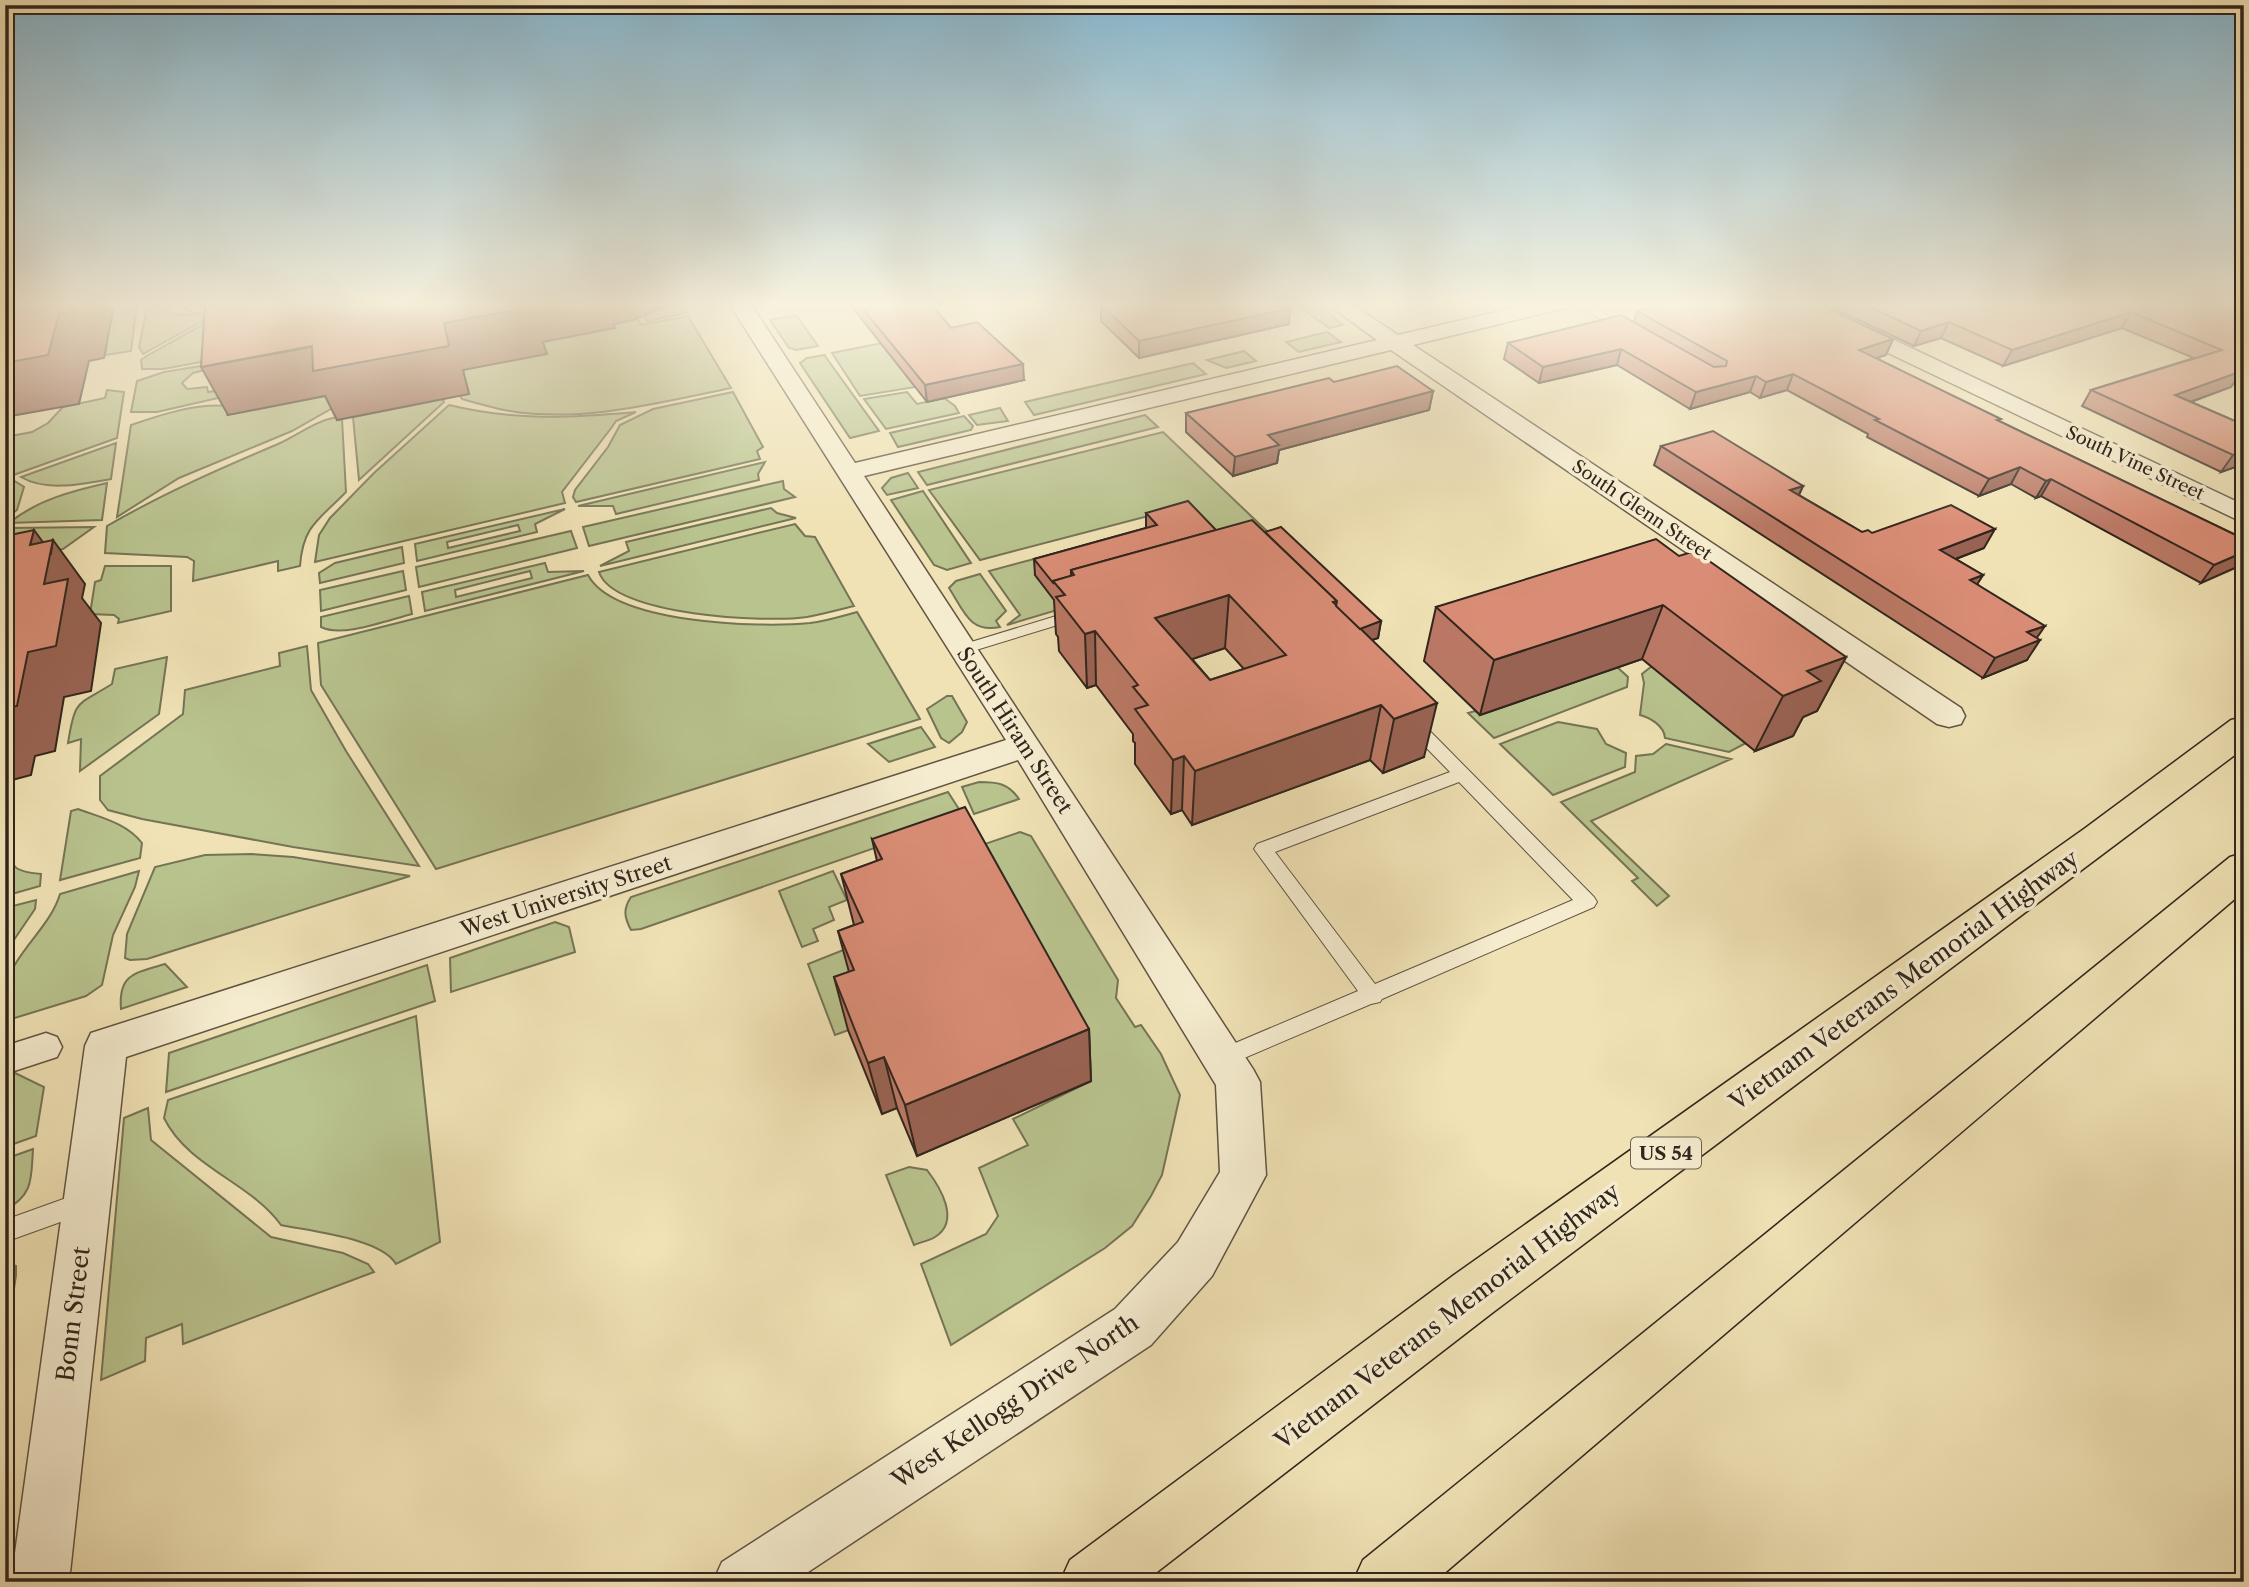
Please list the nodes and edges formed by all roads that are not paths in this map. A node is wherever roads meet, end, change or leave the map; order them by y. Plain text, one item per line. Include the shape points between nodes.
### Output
1 (787, 377) edge
2 (1251, 377) edge
3 (1446, 377) edge
4 (1954, 377) edge
5 (848, 472) junction
6 (2244, 515) edge
7 (1099, 608) edge
8 (963, 649) junction
9 (1398, 708) edge
10 (1949, 716) dead end
11 (2244, 729) edge
12 (1026, 745) junction
13 (1462, 774) junction
14 (2244, 868) edge
15 (1373, 996) junction
16 (106, 1046) joint
17 (46, 1047) dead end
18 (1222, 1058) junction
19 (5, 1060) edge
20 (1243, 1175) joint
21 (86, 1202) junction
22 (5, 1231) edge
23 (40, 1582) edge
24 (742, 1582) edge
25 (1092, 1582) edge
26 (1385, 1582) edge

1 - 5 street, South Hiram Street
2 - 5 street
3 - 10 street, South Glenn Street
4 - 6 street, South Vine Street
5 - 8 street, South Hiram Street
7 - 8 lane
8 - 12 street, South Hiram Street
9 - 13 lane
11 - 25 highway, Vietnam Veterans Memorial Highway / US 54 via 1473,1294
12 - 16 street, West University Street
12 - 18 street, South Hiram Street
13 - 15 lane via 1263,849
13 - 15 lane via 1587,902
14 - 26 highway
15 - 18 lane
16 - 21 street, Bonn Street
17 - 19 street
18 - 20 street, South Hiram Street via 1238,1082
20 - 24 street, West Kellogg Drive North via 1195,1259 1133,1327
21 - 22 lane
21 - 23 street, Bonn Street

